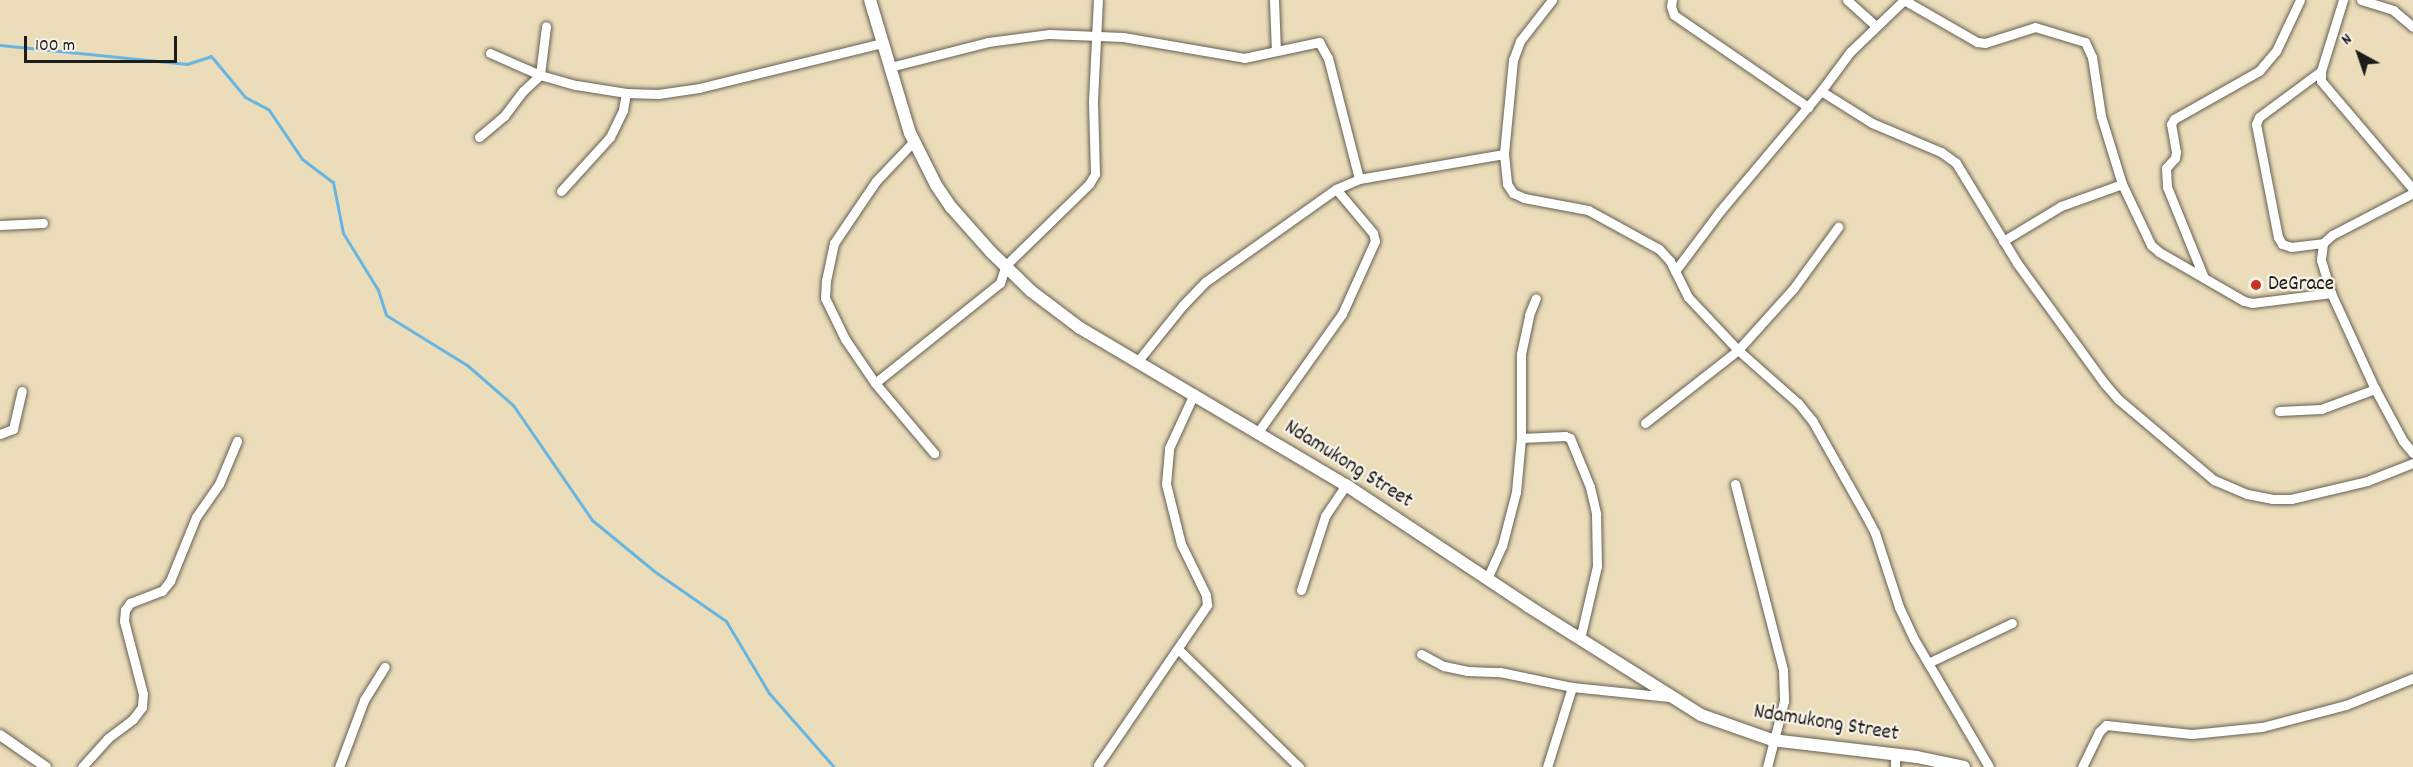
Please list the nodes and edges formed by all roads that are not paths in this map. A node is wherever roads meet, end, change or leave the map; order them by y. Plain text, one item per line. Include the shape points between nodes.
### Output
1 (870, 0) edge
2 (1098, 0) edge
3 (1274, 0) edge
4 (1552, 0) edge
5 (1672, 0) edge
6 (1847, 0) edge
7 (1904, 0) edge
8 (2300, 0) edge
9 (2343, 0) edge
10 (2361, 0) edge
11 (546, 26) dead end
12 (1876, 26) junction
13 (2413, 27) edge
14 (1097, 37) junction
15 (882, 43) junction
16 (1276, 51) junction
17 (490, 53) dead end
18 (890, 67) junction
19 (2321, 71) junction
20 (540, 75) junction
21 (1821, 91) junction
22 (626, 93) junction
23 (1808, 107) junction
24 (479, 137) dead end
25 (914, 141) junction
26 (1504, 154) junction
27 (1359, 178) junction
28 (2122, 184) junction
29 (1336, 189) junction
30 (561, 191) dead end
31 (2413, 191) edge
32 (43, 223) dead end
33 (0, 225) edge
34 (1838, 227) dead end
35 (2003, 241) junction
36 (2322, 243) junction
37 (1006, 265) junction
38 (1675, 271) junction
39 (2204, 278) junction
40 (2331, 293) junction
41 (1536, 298) dead end
42 (1738, 350) junction
43 (1137, 362) junction
44 (875, 383) junction
45 (2374, 389) junction
46 (22, 391) dead end
47 (1194, 394) junction
48 (2279, 411) dead end
49 (1645, 423) dead end
50 (1258, 432) junction
51 (0, 434) edge
52 (1521, 438) junction
53 (237, 441) dead end
54 (934, 453) dead end
55 (2413, 453) edge
56 (2413, 463) edge
57 (1736, 484) dead end
58 (1346, 485) junction
59 (1487, 579) junction
60 (1301, 590) dead end
61 (2012, 623) dead end
62 (1580, 639) junction
63 (1179, 650) junction
64 (1421, 654) dead end
65 (1928, 663) junction
66 (385, 667) dead end
67 (2413, 678) edge
68 (1572, 687) junction
69 (1671, 697) junction
70 (0, 735) edge
71 (1772, 740) junction
72 (1895, 761) edge
73 (1098, 765) dead end
74 (46, 767) edge
75 (82, 767) edge
76 (339, 767) edge
77 (1299, 767) edge
78 (1547, 767) edge
79 (1767, 767) edge
80 (1964, 767) edge
81 (1989, 767) edge
82 (2082, 767) edge

1 - 15 main road, Ndamukong Street
2 - 14 street
3 - 16 street
4 - 26 street via 1520,41 1513,60
5 - 23 street via 1674,15
6 - 12 street
7 - 12 street
7 - 28 street via 1985,44 2034,27 2085,42 2101,116
8 - 39 street via 2269,61 2259,71 2171,124 2176,152 2166,168 2167,187
9 - 19 street
10 - 13 street via 2393,10
11 - 20 street
12 - 21 street via 1850,52
14 - 16 street via 1184,45 1244,58
14 - 18 street via 1025,36
14 - 37 street via 1093,101 1095,174
15 - 18 main road, Ndamukong Street
15 - 22 street via 699,88 658,94
16 - 27 street via 1310,42 1319,42 1324,49
17 - 20 street
18 - 25 main road, Ndamukong Street
19 - 31 street via 2326,90
19 - 36 street via 2266,111 2256,124 2278,237 2282,244 2291,247
20 - 22 street
20 - 24 street via 504,116
21 - 23 street
21 - 35 street via 1892,134 1932,148 1956,163
22 - 30 street via 610,137
23 - 38 street
25 - 37 main road, Ndamukong Street via 951,207
25 - 44 street via 886,168 843,228 834,243 826,280 825,298 830,313
26 - 27 street
26 - 38 street via 1507,184 1513,193 1588,210 1659,249
27 - 29 street
28 - 35 street via 2061,206
28 - 39 street via 2151,245
29 - 43 street via 1205,282
29 - 50 street via 1376,241 1342,314
31 - 36 street
32 - 33 street
34 - 42 street via 1788,296
35 - 56 street via 2112,392 2214,480 2247,494 2291,499 2367,481
36 - 40 street via 2321,260
37 - 43 main road, Ndamukong Street via 1052,308
37 - 44 street via 1000,283
38 - 42 street via 1688,297
39 - 40 street via 2252,303
40 - 45 street
41 - 52 street via 1521,354
42 - 49 street
42 - 65 street via 1812,420 1875,533 1899,608
43 - 47 main road, Ndamukong Street
44 - 54 street
45 - 48 street via 2321,409
45 - 55 street
46 - 51 street via 13,429
47 - 50 main road, Ndamukong Street
47 - 63 street via 1169,448 1166,484 1181,544 1206,595 1207,605
50 - 58 main road, Ndamukong Street
52 - 59 street via 1510,520
52 - 62 street via 1570,438 1590,487 1596,514 1597,566
53 - 75 street via 219,484 196,517 170,581 162,591 130,603 125,610 124,621 143,694 142,707
57 - 71 street via 1784,670 1784,701
58 - 59 main road, Ndamukong Street
58 - 60 street via 1325,516
59 - 62 main road, Ndamukong Street
61 - 65 street
62 - 69 main road, Ndamukong Street
63 - 73 street
63 - 77 street
64 - 68 street via 1454,669 1500,672
65 - 81 street
66 - 76 street via 364,700
67 - 82 street via 2346,705 2262,727 2192,734 2106,725
68 - 69 street
68 - 78 street
69 - 71 main road, Ndamukong Street via 1701,715
70 - 74 street
71 - 72 main road, Ndamukong Street
71 - 79 street
72 - 80 main road, Ndamukong Street

